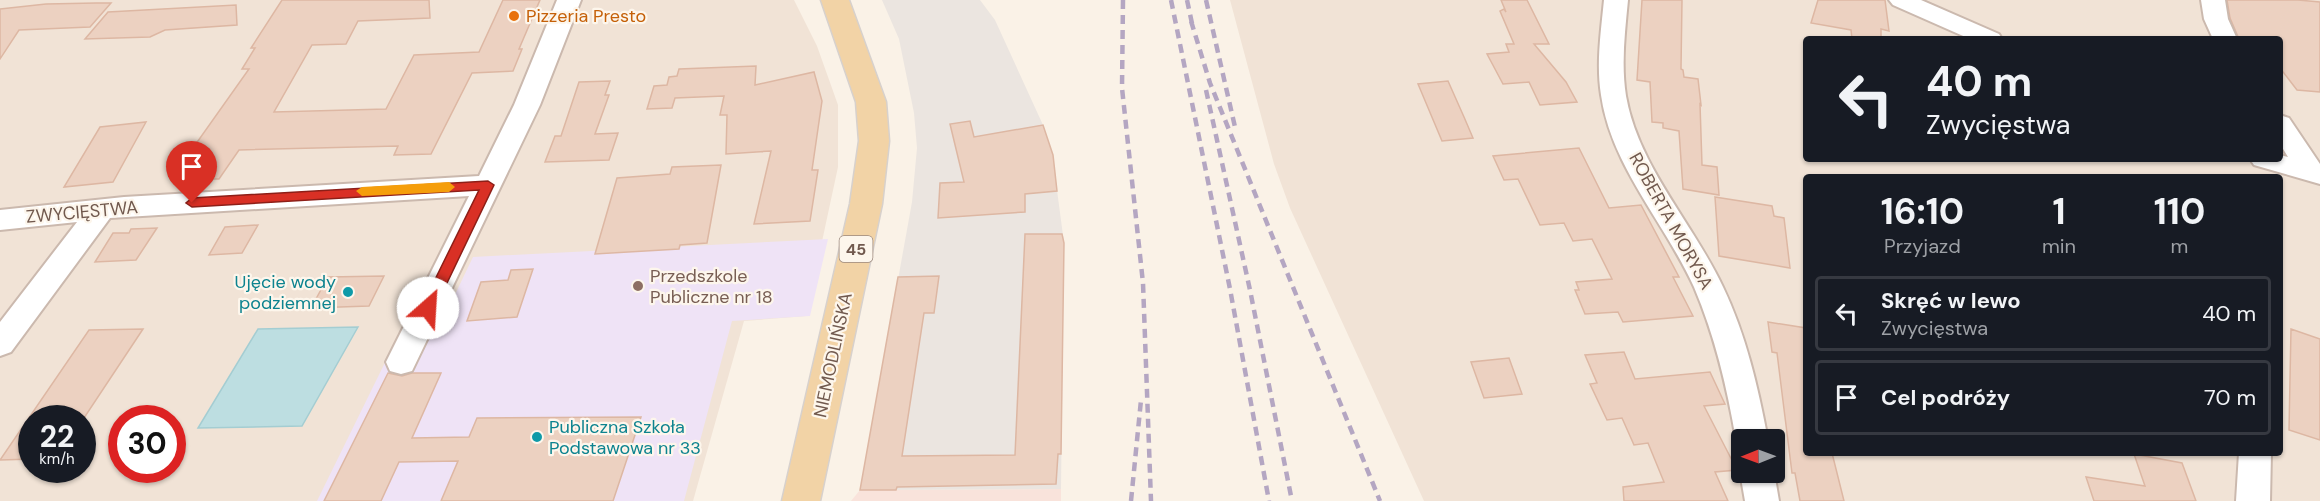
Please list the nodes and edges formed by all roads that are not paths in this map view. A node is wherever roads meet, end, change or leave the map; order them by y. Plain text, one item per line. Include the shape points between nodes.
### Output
1 (569, 0) edge
2 (835, 0) edge
3 (1616, 0) edge
4 (1901, 0) edge
5 (2213, 0) edge
6 (1983, 36) edge
7 (2224, 36) edge
8 (2283, 128) edge
9 (2274, 162) edge
10 (2316, 174) edge
11 (488, 185) junction
12 (101, 210) junction
13 (0, 220) edge
14 (0, 344) edge
15 (401, 362) dead end
16 (1750, 429) edge
17 (2255, 456) edge
18 (1759, 483) edge
19 (801, 501) edge
20 (1762, 501) edge
21 (2253, 501) edge

1 - 11 street via 527,105
2 - 19 main road, NIEMODLIŃSKA / 45 via 871,102 874,141 866,204
3 - 16 street, ROBERTA MORYSA via 1611,68 1615,108 1634,159 1698,265 1725,326 1737,361
4 - 6 street
5 - 7 street
8 - 10 street
9 - 10 street
11 - 12 street, ZWYCIĘSTWA
11 - 15 street
12 - 13 street, ZWYCIĘSTWA
12 - 14 street
17 - 21 street
18 - 20 street

